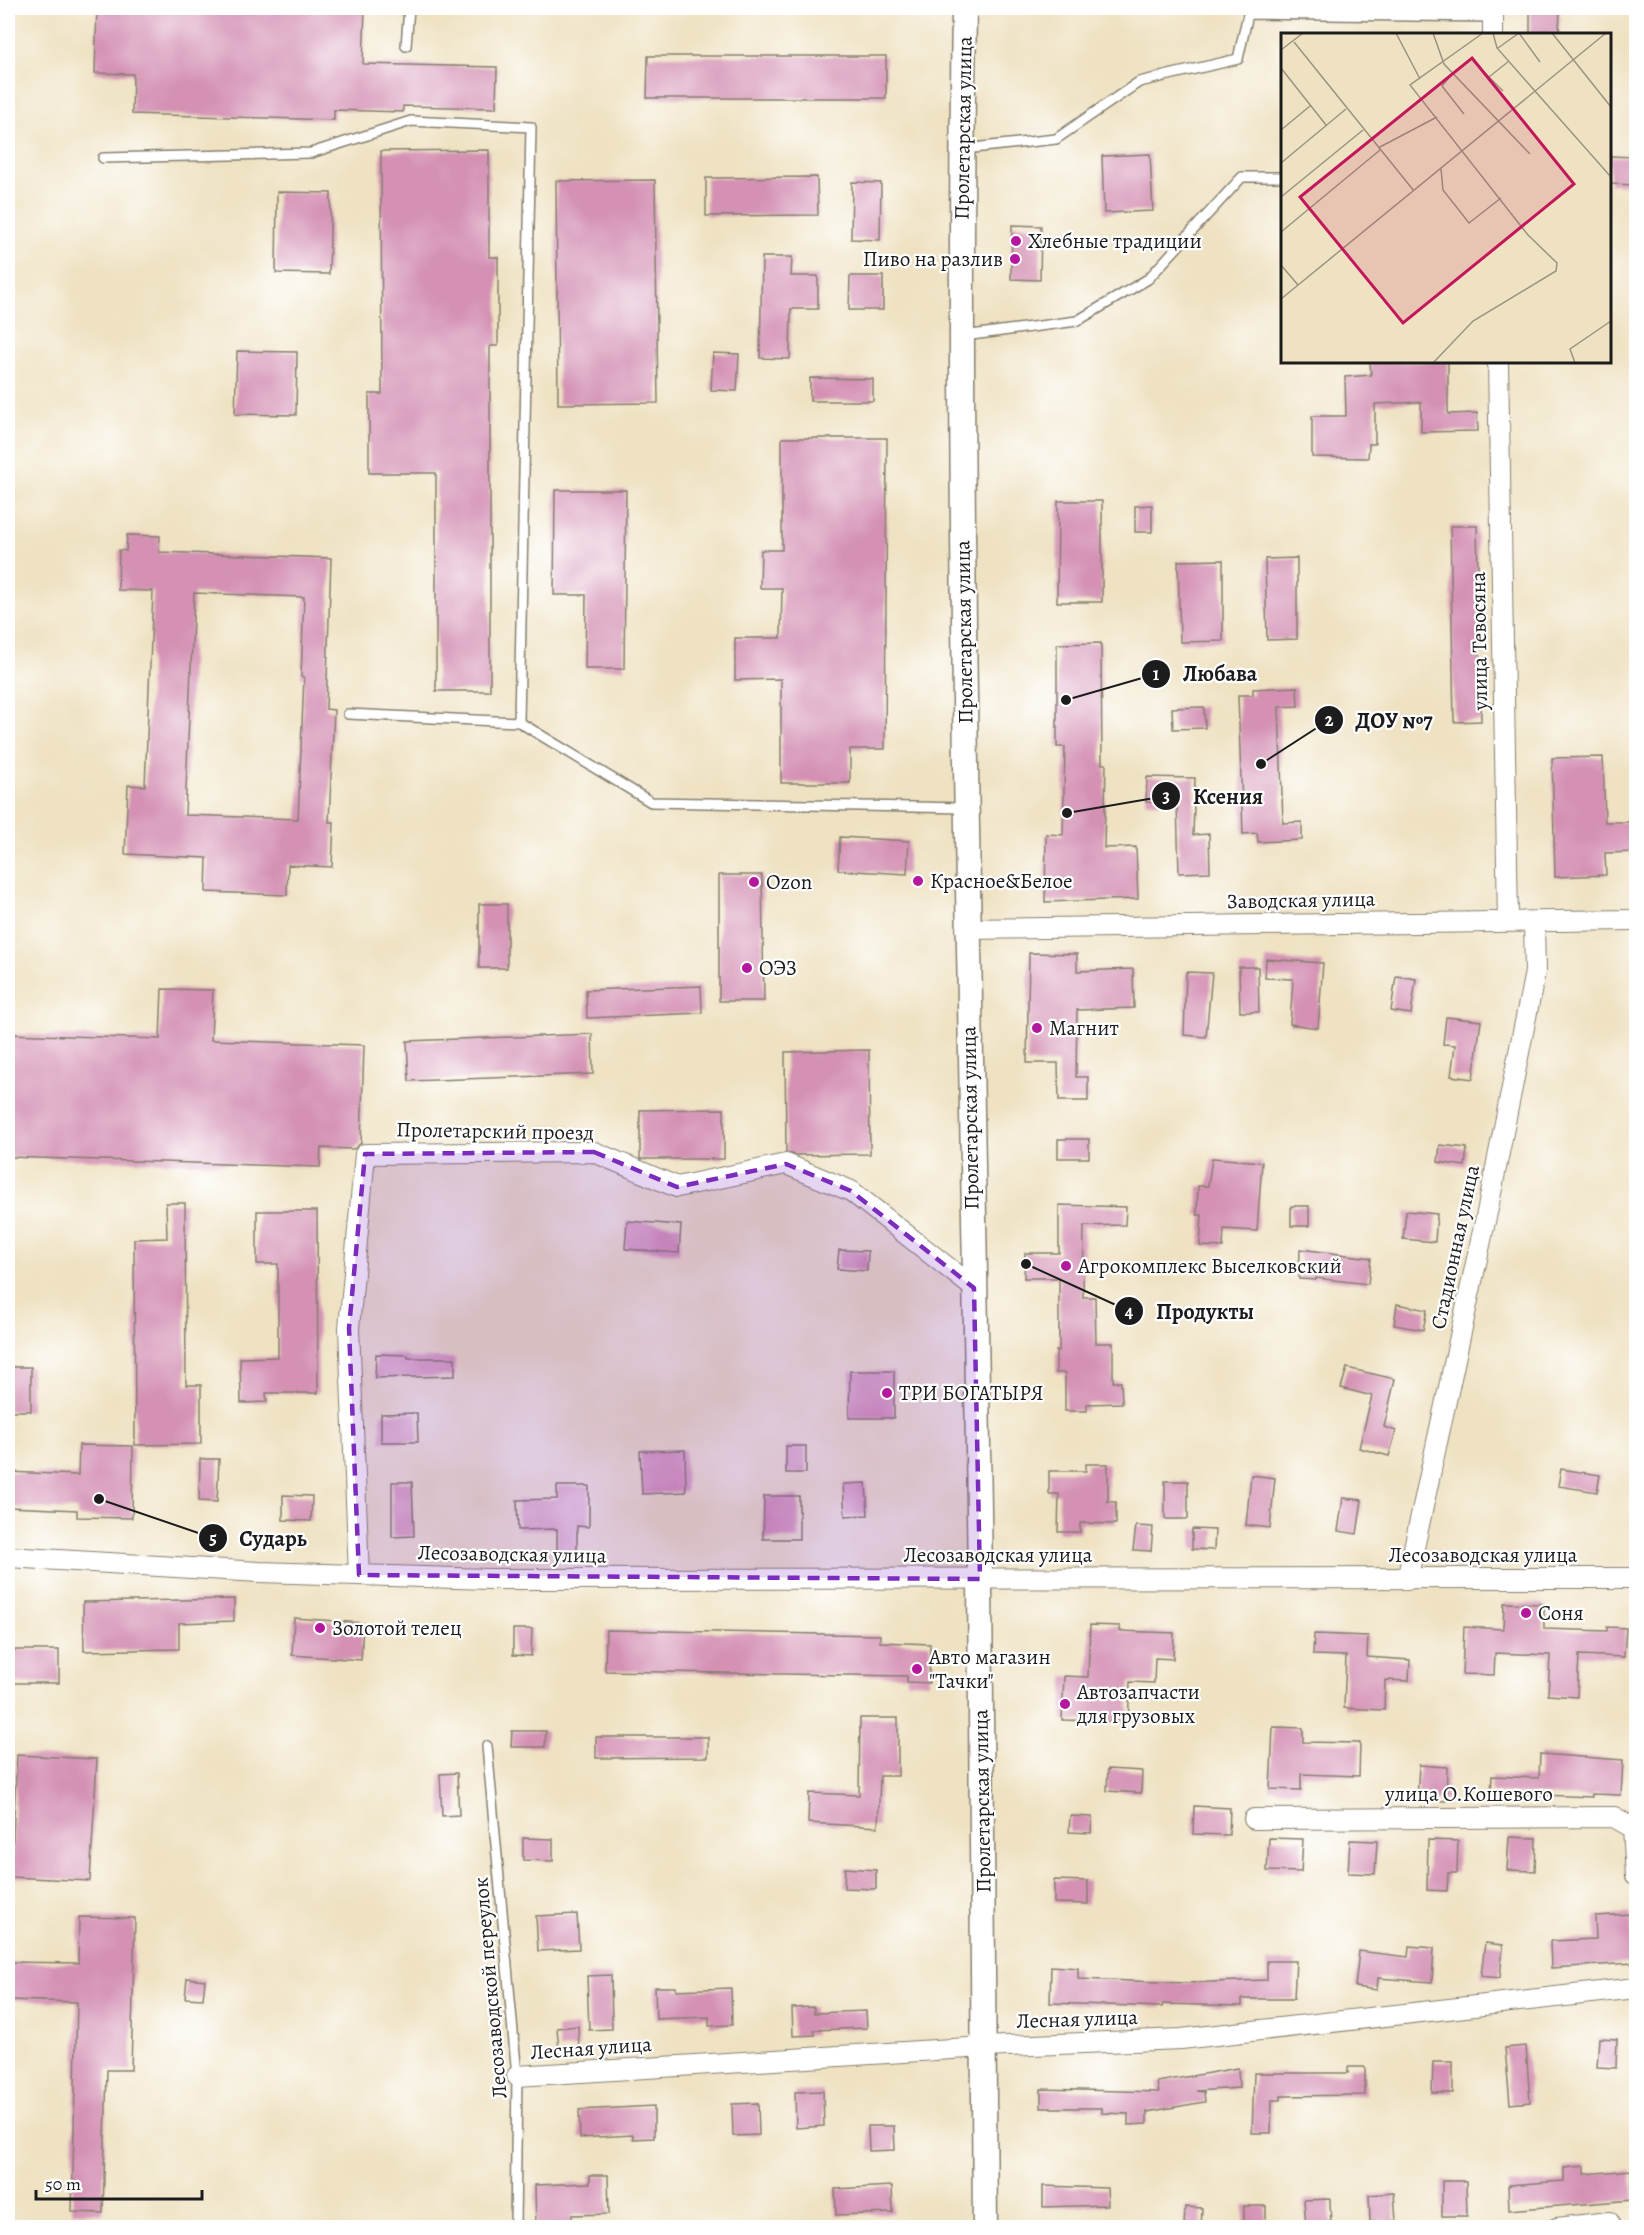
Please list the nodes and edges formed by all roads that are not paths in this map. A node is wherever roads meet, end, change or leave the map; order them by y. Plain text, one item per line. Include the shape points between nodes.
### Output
1 (409, 8) edge
2 (964, 8) edge
3 (1493, 20) edge
4 (406, 46) dead end
5 (962, 149) junction
6 (103, 158) dead end
7 (1281, 177) edge
8 (961, 337) junction
9 (1498, 363) edge
10 (348, 714) dead end
11 (519, 722) junction
12 (965, 808) junction
13 (1508, 920) junction
14 (1636, 920) edge
15 (1534, 922) junction
16 (966, 929) junction
17 (974, 1288) junction
18 (8, 1557) edge
19 (359, 1575) junction
20 (1636, 1578) edge
21 (980, 1579) junction
22 (1407, 1580) junction
23 (487, 1746) dead end
24 (1254, 1819) dead end
25 (1636, 1876) edge
26 (1636, 1988) edge
27 (984, 2047) junction
28 (518, 2076) junction
29 (1609, 2222) dead end
30 (515, 2228) edge
31 (985, 2228) edge
32 (1557, 2228) edge

1 - 4 lane
2 - 5 street, Пролетарская улица
3 - 5 lane via 1248,14 1238,59 1139,82 1056,139
5 - 8 street, Пролетарская улица
6 - 11 lane via 311,153 411,121 531,127
7 - 8 lane via 1242,177 1148,279 1077,321
8 - 12 street, Пролетарская улица
9 - 13 street, улица Тевосяна
10 - 11 lane
11 - 12 lane via 651,802
12 - 16 street, Пролетарская улица
13 - 15 street, Заводская улица
13 - 16 street, Заводская улица
14 - 15 street, Заводская улица
15 - 22 street, Стадионная улица via 1535,972
16 - 17 street, Пролетарская улица
17 - 19 street, Пролетарский проезд via 851,1191 786,1164 677,1187 594,1152 365,1154 349,1328
17 - 21 street, Пролетарская улица
18 - 19 street, Лесозаводская улица
19 - 21 street, Лесозаводская улица via 489,1579
20 - 22 street, Лесозаводская улица
21 - 22 street, Лесозаводская улица
21 - 27 street, Пролетарская улица
23 - 28 lane, Лесозаводской переулок
24 - 25 street, улица О.Кошевого via 1614,1817 1634,1828
26 - 27 street, Лесная улица via 1181,2039
27 - 28 street, Лесная улица
27 - 31 street, Пролетарская улица
28 - 30 lane, Лесозаводской переулок
29 - 32 street

